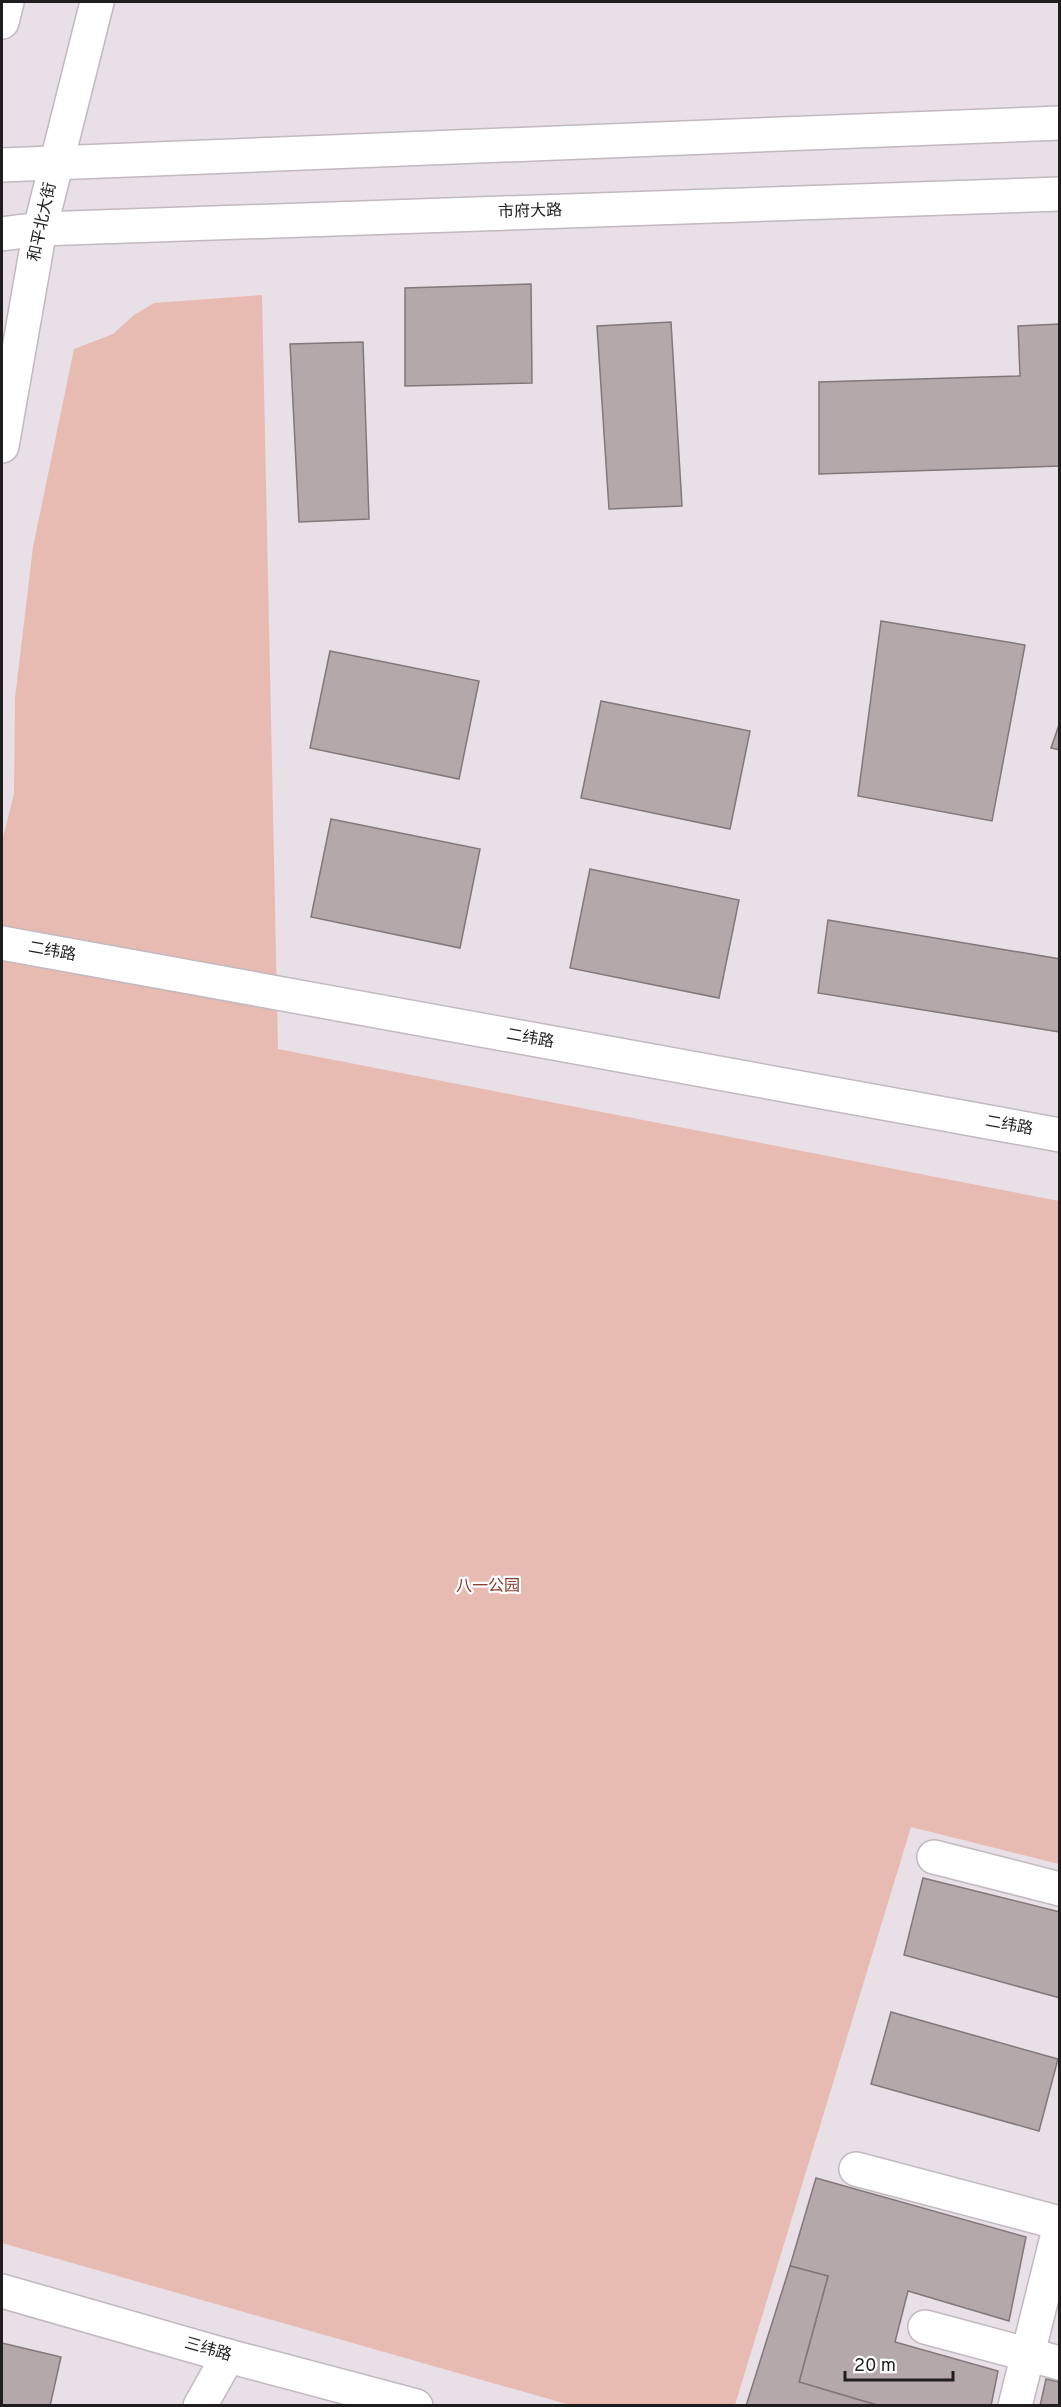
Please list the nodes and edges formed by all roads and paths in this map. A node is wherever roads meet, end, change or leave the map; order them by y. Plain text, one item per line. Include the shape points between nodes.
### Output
1 (7, 2) edge
2 (97, 2) edge
3 (2, 22) edge
4 (1059, 123) edge
5 (55, 164) junction
6 (2, 165) edge
7 (1059, 194) edge
8 (40, 229) junction
9 (2, 234) edge
10 (2, 446) edge
11 (2, 943) edge
12 (1059, 1136) edge
13 (934, 1857) dead end
14 (1059, 1889) edge
15 (856, 2169) dead end
16 (1059, 2224) edge
17 (2, 2291) edge
18 (925, 2327) dead end
19 (1027, 2355) junction
20 (228, 2356) junction
21 (1059, 2363) edge
22 (200, 2406) edge
23 (416, 2406) edge
24 (1015, 2406) edge

1 - 3 main road
2 - 5 main road, 和平北大街
4 - 5 main road
5 - 6 main road
5 - 8 main road, 和平北大街
7 - 8 main road, 市府大路
8 - 9 main road, 市府大路
8 - 10 main road, 和平北大街
11 - 12 main road, 二纬路
13 - 14 main road
15 - 16 main road
16 - 19 main road
17 - 20 main road, 三纬路
18 - 19 main road
19 - 21 main road
19 - 24 main road
20 - 22 main road
20 - 23 main road, 三纬路

